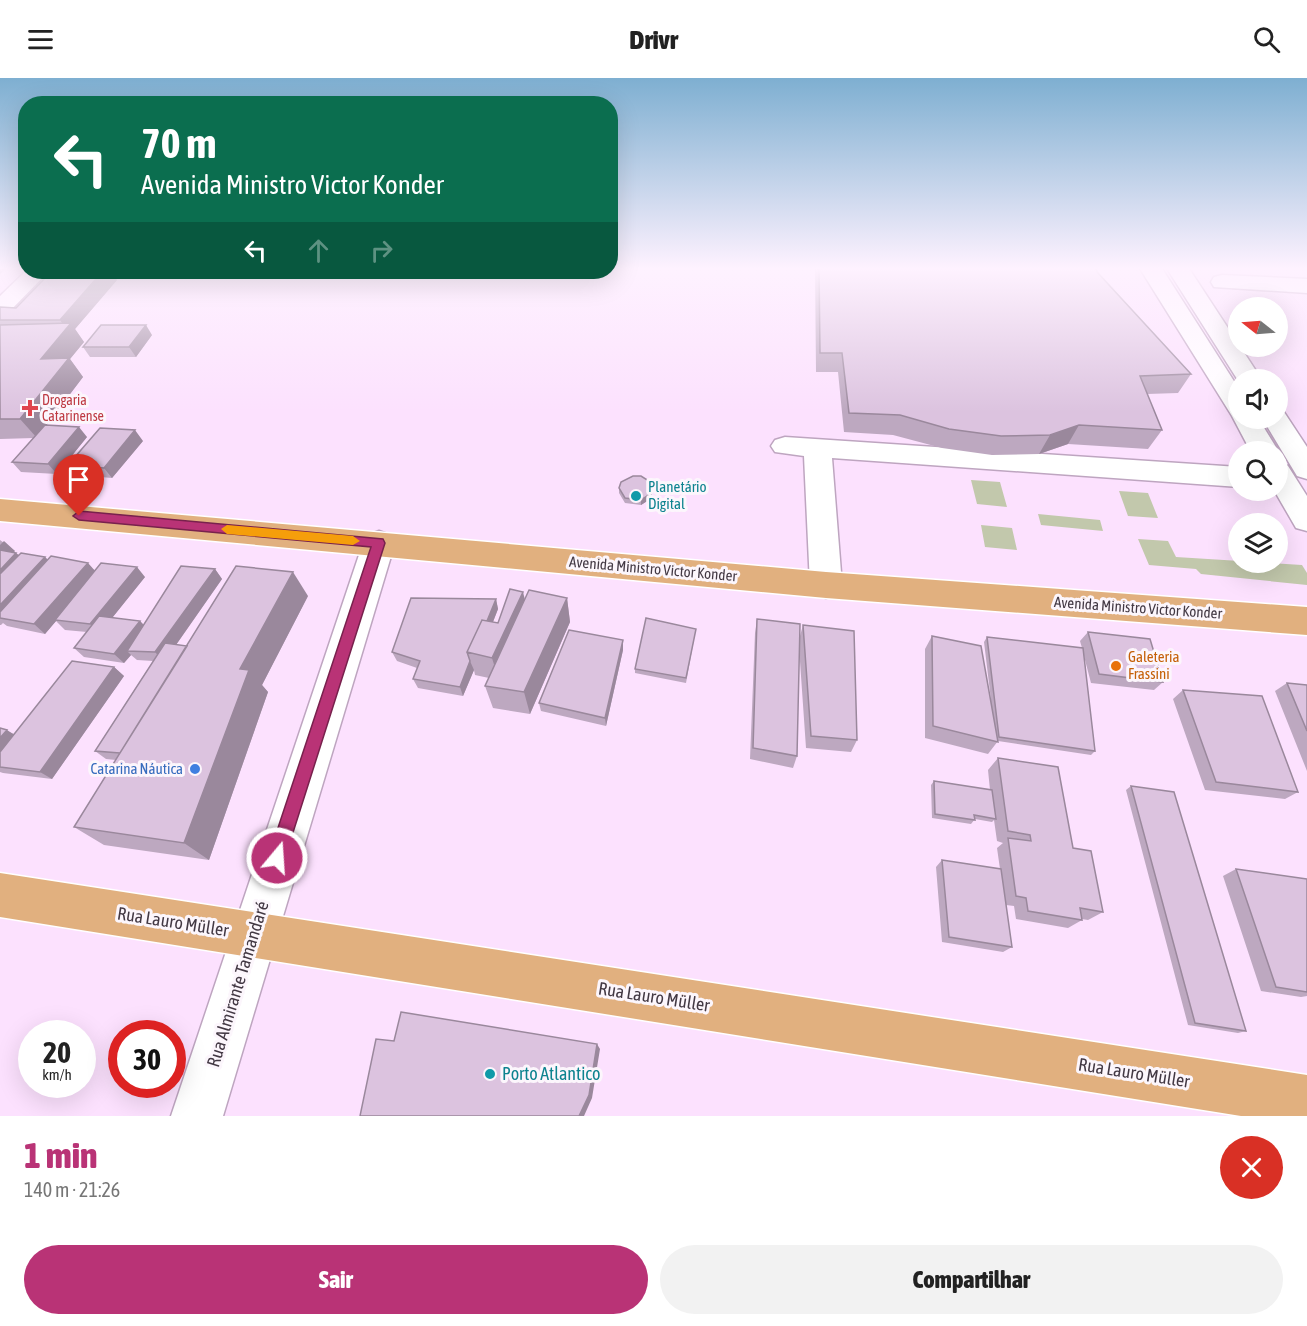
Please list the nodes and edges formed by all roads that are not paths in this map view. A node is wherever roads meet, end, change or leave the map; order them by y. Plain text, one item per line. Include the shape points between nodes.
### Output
1 (1180, 315) edge
2 (1208, 315) edge
3 (1243, 369) edge
4 (1228, 392) edge
5 (1278, 429) edge
6 (784, 446) dead end
7 (818, 448) junction
8 (1228, 476) edge
9 (1290, 476) edge
10 (0, 510) edge
11 (1307, 520) edge
12 (379, 543) junction
13 (826, 585) junction
14 (1307, 621) edge
15 (0, 895) edge
16 (252, 935) junction
17 (1307, 1101) edge
18 (197, 1116) edge

1 - 4 street
2 - 3 street
5 - 9 street
6 - 7 street
7 - 8 street
7 - 13 street
9 - 11 street
10 - 12 main road, Avenida Ministro Victor Konder
12 - 13 main road, Avenida Ministro Victor Konder
12 - 16 street, Rua Almirante Tamandaré
13 - 14 main road, Avenida Ministro Victor Konder
15 - 16 main road, Rua Lauro Müller
16 - 17 main road, Rua Lauro Müller
16 - 18 street, Rua Almirante Tamandaré

